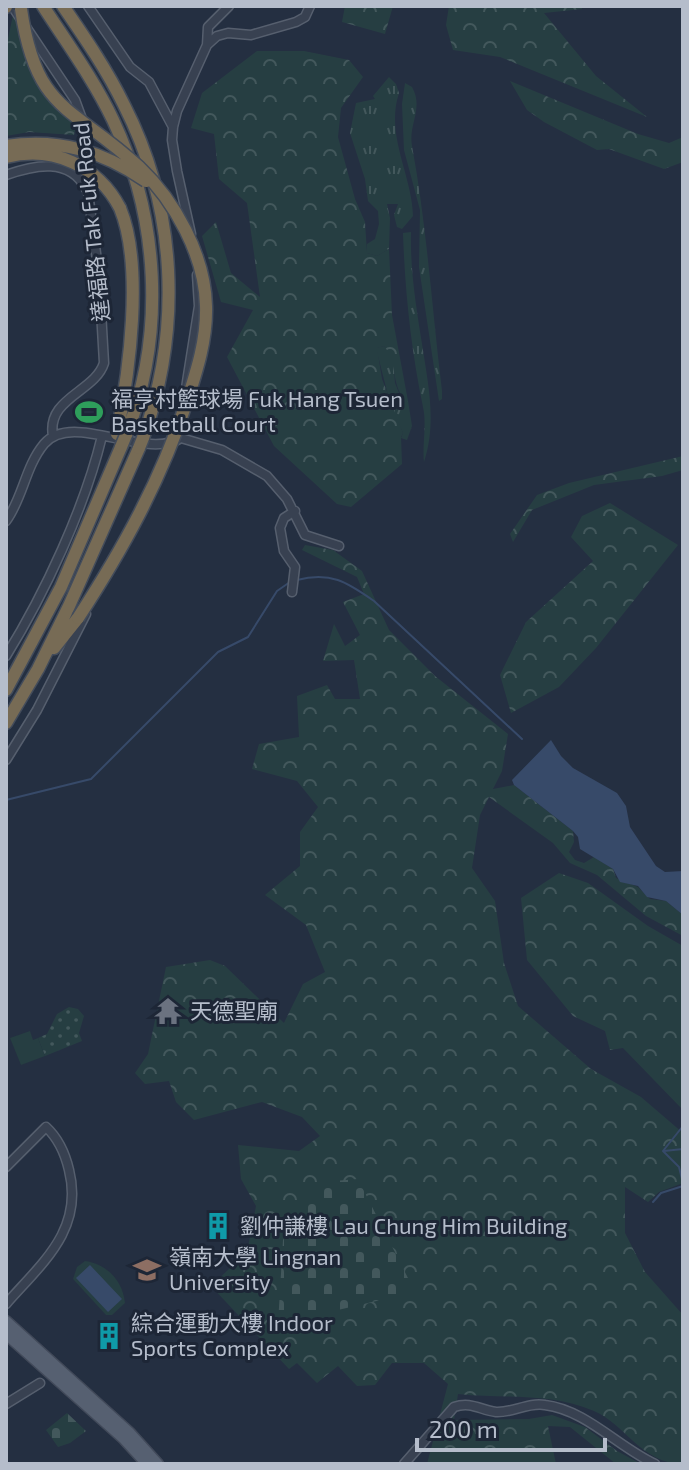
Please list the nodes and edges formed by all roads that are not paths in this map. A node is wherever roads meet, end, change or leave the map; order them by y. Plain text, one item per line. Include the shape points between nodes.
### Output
1 (12, 6) edge
2 (20, 6) edge
3 (43, 6) edge
4 (63, 6) edge
5 (88, 6) edge
6 (229, 6) edge
7 (310, 6) edge
8 (207, 45) junction
9 (173, 127) junction
10 (6, 146) edge
11 (6, 157) edge
12 (6, 175) edge
13 (159, 191) junction
14 (88, 192) junction
15 (53, 436) junction
16 (102, 436) junction
17 (181, 438) junction
18 (120, 440) junction
19 (295, 511) junction
20 (6, 521) edge
21 (339, 546) dead end
22 (96, 589) dead end
23 (292, 592) dead end
24 (6, 656) edge
25 (38, 669) junction
26 (6, 690) edge
27 (6, 723) edge
28 (6, 760) edge
29 (6, 1167) edge
30 (6, 1304) edge
31 (6, 1321) edge
32 (6, 1334) edge
33 (40, 1383) dead end
34 (6, 1404) edge
35 (147, 1464) edge
36 (158, 1464) edge
37 (404, 1464) edge
38 (655, 1464) edge

1 - 14 street, 達福路 Tak Fuk Road via 75,100 86,130
2 - 13 highway, bridge via 31,59 50,94 142,169
3 - 18 highway via 113,120 145,215 151,333 142,384
4 - 25 highway via 133,122 153,178 169,273 168,334 141,443
5 - 9 street via 130,67 149,82
6 - 8 street via 208,27
7 - 8 street via 296,22 251,35 228,33
8 - 9 street
9 - 17 street via 197,264 199,306
10 - 13 highway, bridge via 44,143 88,150
11 - 18 highway, bridge via 33,153 69,160 100,180 120,208 132,273
12 - 14 street via 34,165 54,165 82,181
13 - 25 highway, bridge via 183,224 199,262 206,297 203,345 165,464 128,537 78,618
14 - 15 street, 達福路 Tak Fuk Road via 104,363 99,375 61,408
15 - 16 street
15 - 20 street, 達福路 Tak Fuk Road via 30,465
16 - 17 street via 158,444
16 - 24 street via 89,486
17 - 19 street via 222,450 267,476
18 - 26 highway via 61,587
19 - 21 street via 305,535
19 - 23 street via 280,528 284,551 295,567
22 - 28 street via 57,673
25 - 27 highway
29 - 30 street via 46,1127 63,1152 73,1201 62,1237
31 - 36 main road
32 - 35 main road
33 - 34 street
37 - 38 street via 445,1414 472,1404 500,1412 536,1404 571,1412

